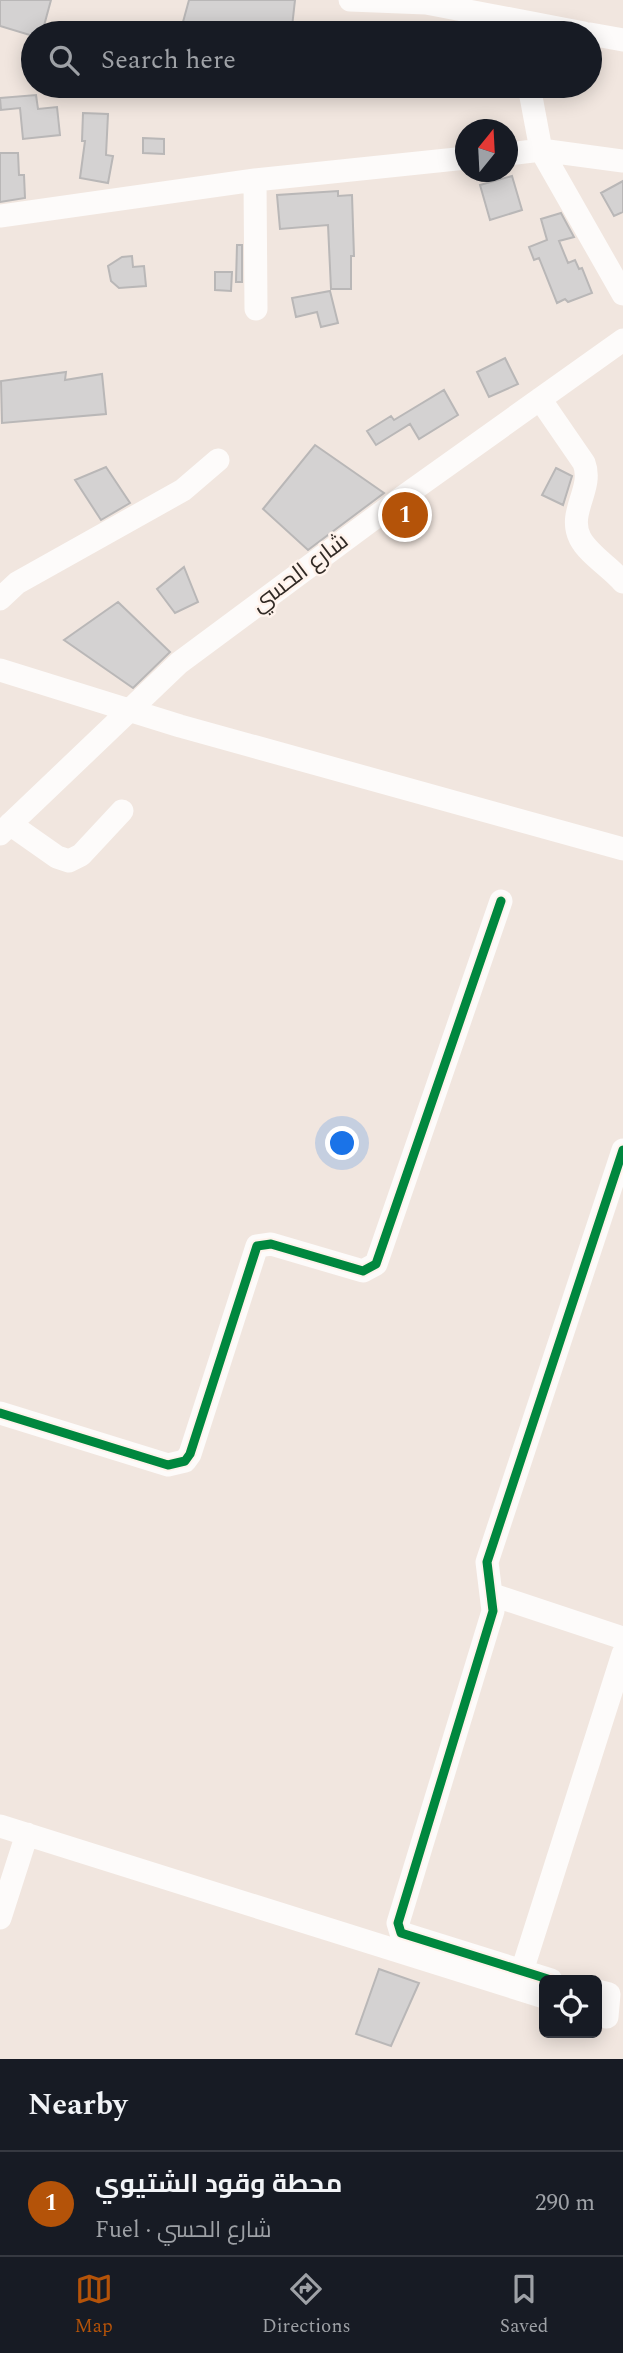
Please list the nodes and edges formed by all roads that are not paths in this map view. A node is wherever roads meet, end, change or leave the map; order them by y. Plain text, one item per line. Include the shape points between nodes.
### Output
1 (350, 0) edge
2 (426, 2) edge
3 (497, 21) edge
4 (602, 36) edge
5 (623, 40) edge
6 (531, 98) edge
7 (541, 150) junction
8 (518, 152) edge
9 (455, 159) edge
10 (623, 161) edge
11 (255, 180) junction
12 (0, 216) edge
13 (623, 294) edge
14 (256, 309) dead end
15 (623, 340) edge
16 (540, 399) junction
17 (218, 460) dead end
18 (623, 582) edge
19 (0, 599) edge
20 (0, 670) edge
21 (128, 711) junction
22 (122, 811) dead end
23 (5, 829) edge
24 (623, 849) edge
25 (500, 901) dead end
26 (623, 1150) edge
27 (0, 1413) edge
28 (493, 1595) junction
29 (623, 1638) edge
30 (623, 1654) edge
31 (14, 1830) edge
32 (0, 1881) edge
33 (0, 1918) edge
34 (522, 1971) junction
35 (539, 1976) edge
36 (602, 1992) edge
37 (539, 1995) edge
38 (609, 2017) edge

1 - 2 street
2 - 3 street
4 - 5 street
6 - 7 street
7 - 8 street
7 - 10 street
7 - 13 street
9 - 11 street
11 - 12 street
11 - 14 street
15 - 16 street, شارع الحسي
16 - 18 street via 589,475 577,511 581,541
16 - 21 street, شارع الحسي via 179,663
17 - 19 street via 183,490 17,583
20 - 21 street
21 - 23 street, شارع الحسي
21 - 24 street
22 - 23 street via 81,855 69,861
25 - 27 street via 376,1264 363,1271 271,1244 257,1246 185,1461 168,1465
26 - 28 street via 487,1562
28 - 29 street
28 - 34 street via 493,1611 398,1927 401,1933
30 - 34 street
31 - 32 street
31 - 33 street
31 - 37 street
34 - 35 street
36 - 38 street via 609,1994

